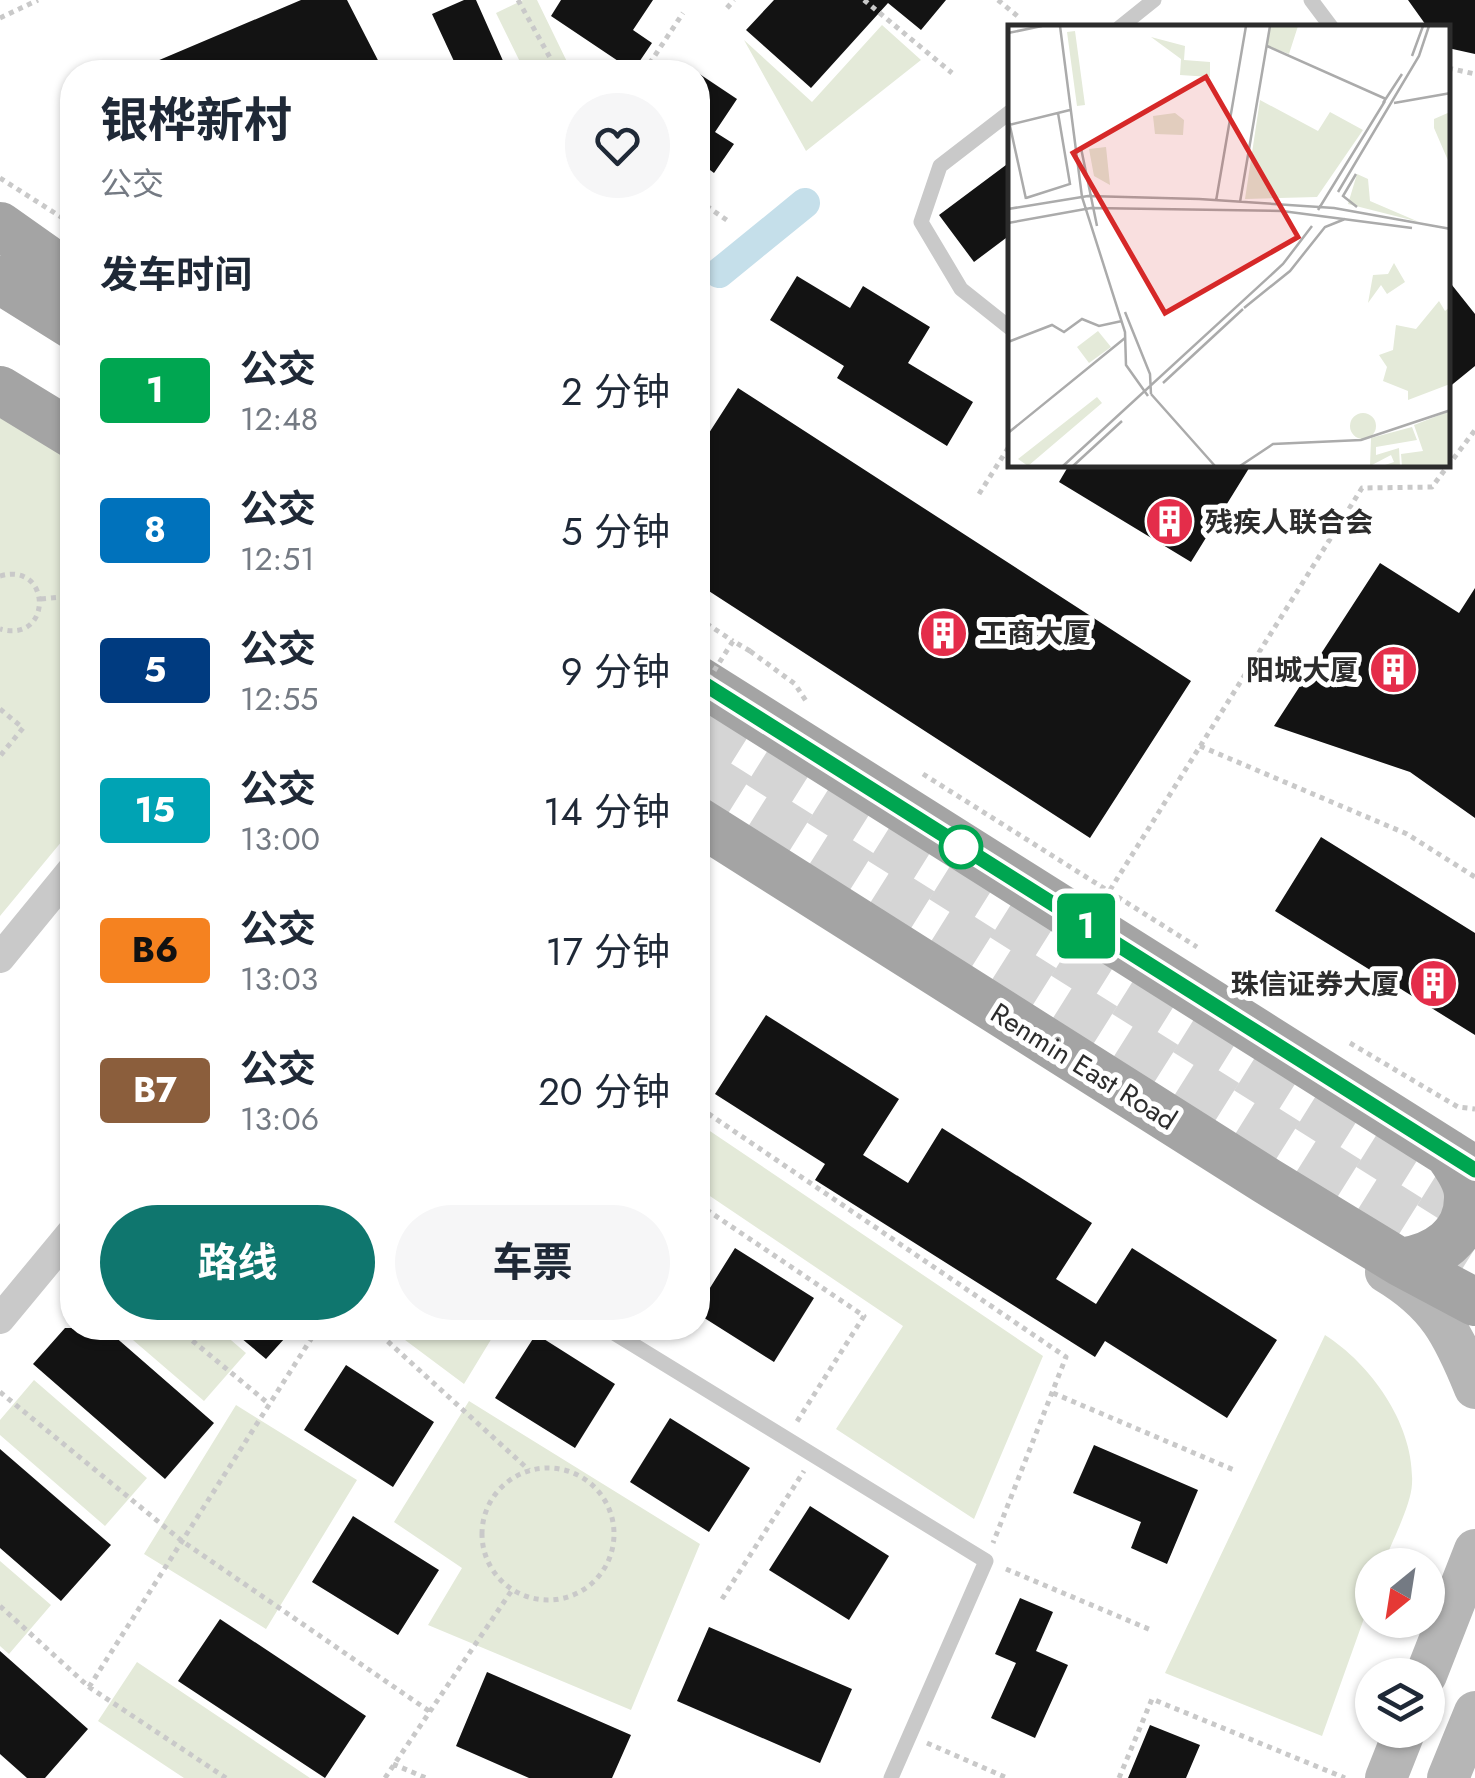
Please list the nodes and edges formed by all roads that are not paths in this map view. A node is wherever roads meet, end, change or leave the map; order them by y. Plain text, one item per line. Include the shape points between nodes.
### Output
1 (1154, 0) edge
2 (1311, 0) edge
3 (1123, 25) edge
4 (1330, 25) edge
5 (1008, 114) edge
6 (0, 226) edge
7 (60, 268) edge
8 (5, 294) edge
9 (60, 319) edge
10 (1008, 326) edge
11 (0, 364) edge
12 (0, 390) edge
13 (60, 400) edge
14 (60, 427) edge
15 (710, 687) edge
16 (710, 830) edge
17 (60, 885) edge
18 (0, 958) edge
19 (1466, 1157) edge
20 (1250, 1170) junction
21 (60, 1246) edge
22 (1400, 1262) junction
23 (1475, 1302) edge
24 (0, 1319) edge
25 (626, 1340) edge
26 (1475, 1388) edge
27 (1475, 1550) edge
28 (1433, 1658) edge
29 (1475, 1712) edge
30 (1398, 1748) edge
31 (891, 1778) edge
32 (1386, 1778) edge
33 (1448, 1778) edge

1 - 3 lane
2 - 4 lane
5 - 10 lane via 940,166 921,222 961,290
6 - 7 main road
8 - 9 main road
11 - 13 main road
12 - 14 main road
15 - 19 main road
16 - 20 main road, Renmin East Road
17 - 18 street
19 - 22 main road via 1468,1197 1456,1236 1434,1254
20 - 22 main road, Renmin East Road
20 - 26 main road via 1300,1218 1435,1309
21 - 24 street
22 - 23 main road, Renmin East Road
25 - 31 lane via 986,1561
27 - 28 main road
29 - 33 main road
30 - 32 main road

